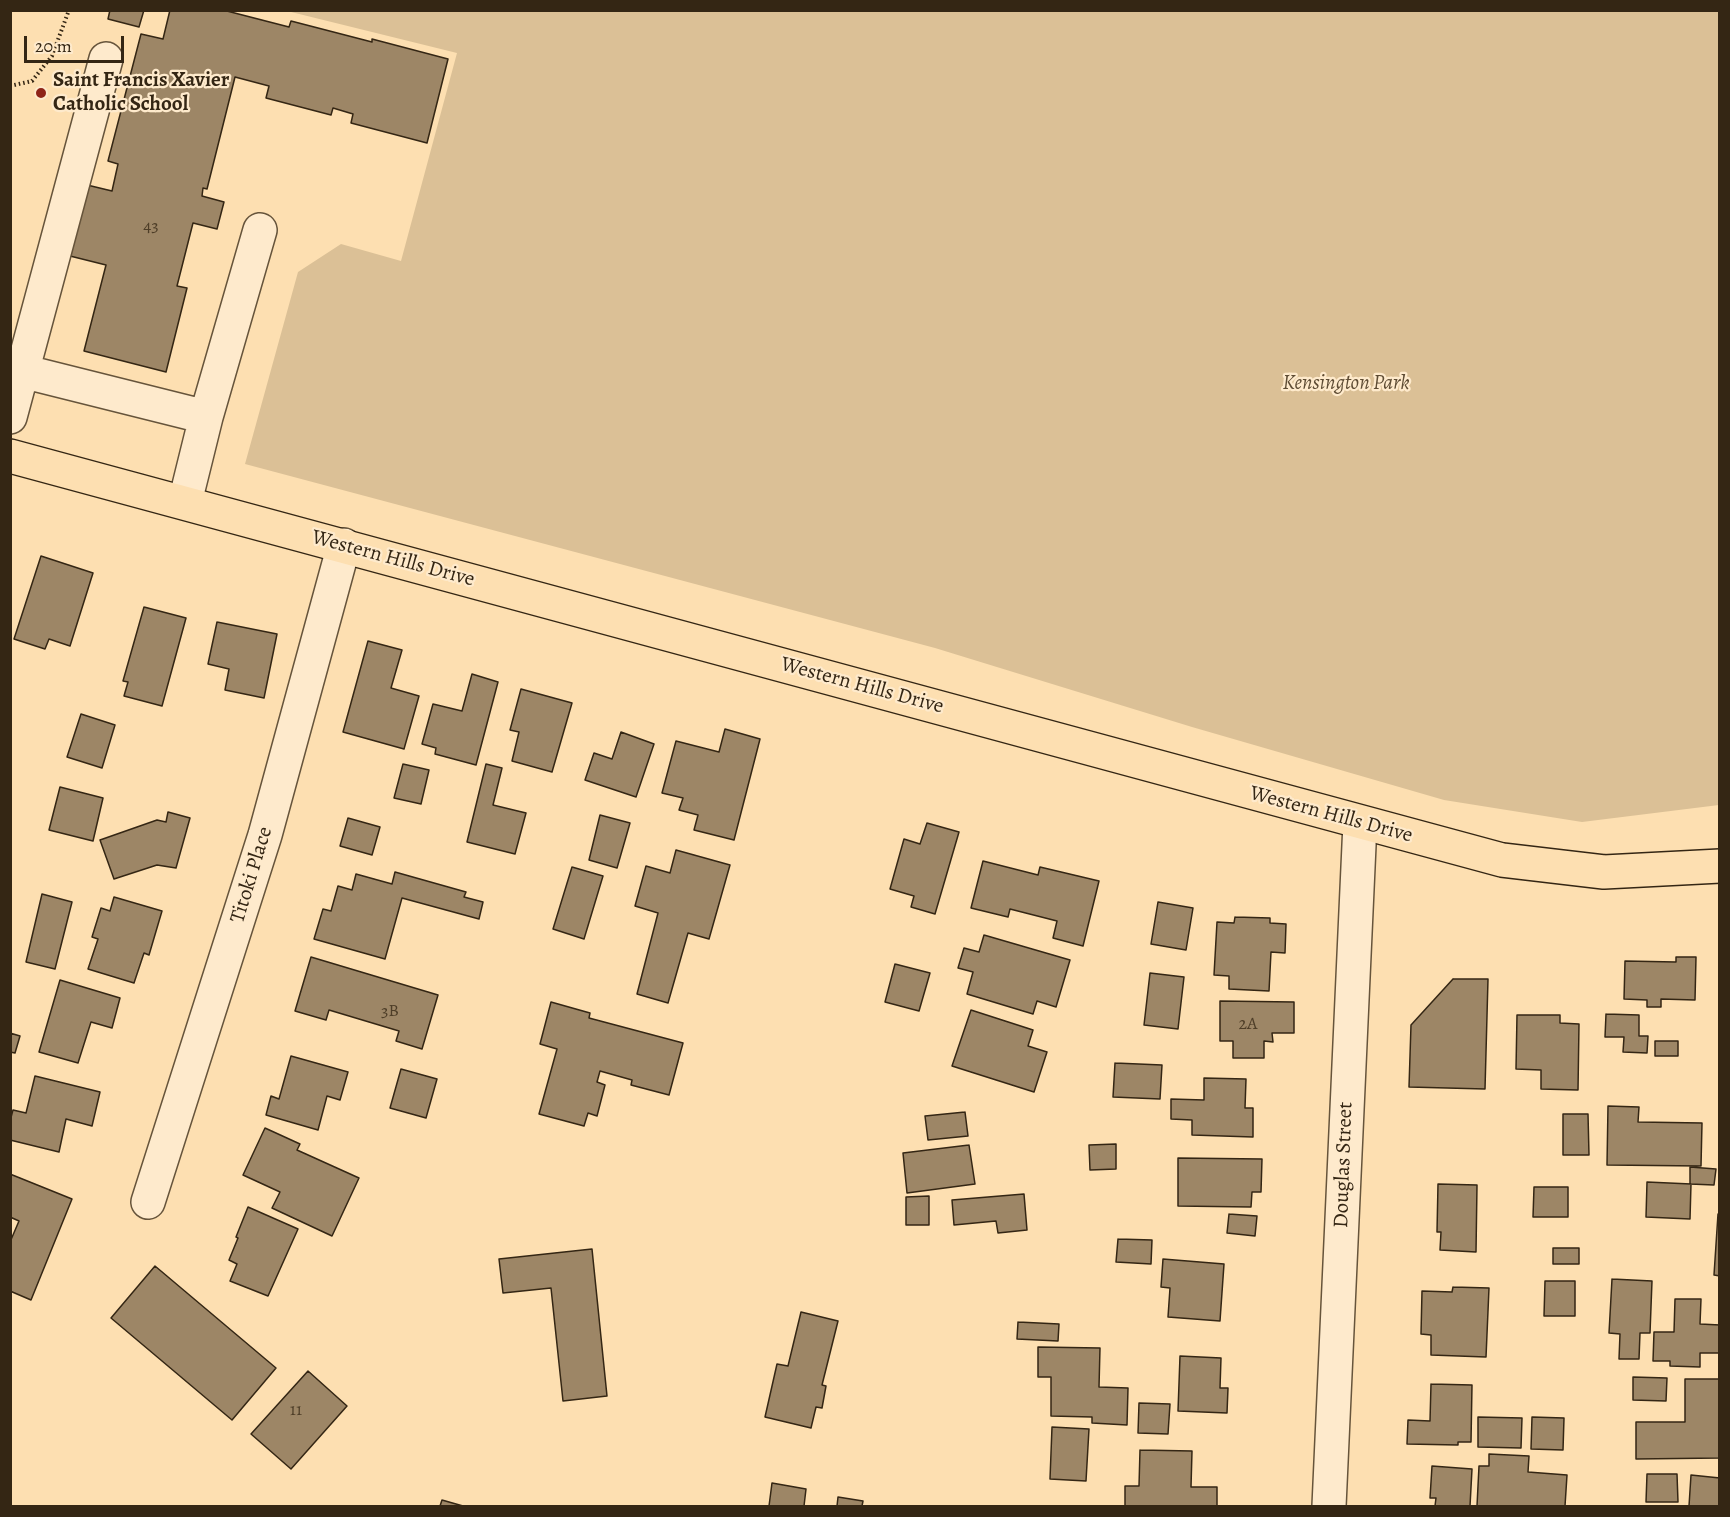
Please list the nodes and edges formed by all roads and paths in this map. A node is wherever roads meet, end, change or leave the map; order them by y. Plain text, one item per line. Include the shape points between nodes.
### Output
1 (69, 10) edge
2 (106, 59) dead end
3 (10, 87) edge
4 (260, 230) dead end
5 (22, 371) junction
6 (10, 417) edge
7 (206, 417) junction
8 (10, 456) edge
9 (185, 502) junction
10 (344, 545) junction
11 (1360, 823) junction
12 (1719, 866) edge
13 (148, 1202) dead end
14 (1329, 1506) edge

1 - 3 path via 52,56 32,81
2 - 5 street
4 - 7 street
5 - 6 street
5 - 7 street
7 - 9 street
8 - 9 highway, Western Hills Drive
9 - 10 highway, Western Hills Drive
10 - 11 highway, Western Hills Drive
10 - 13 street, Titoki Place via 265,835
11 - 12 highway, Western Hills Drive via 1502,860 1553,867 1604,872
11 - 14 street, Douglas Street

